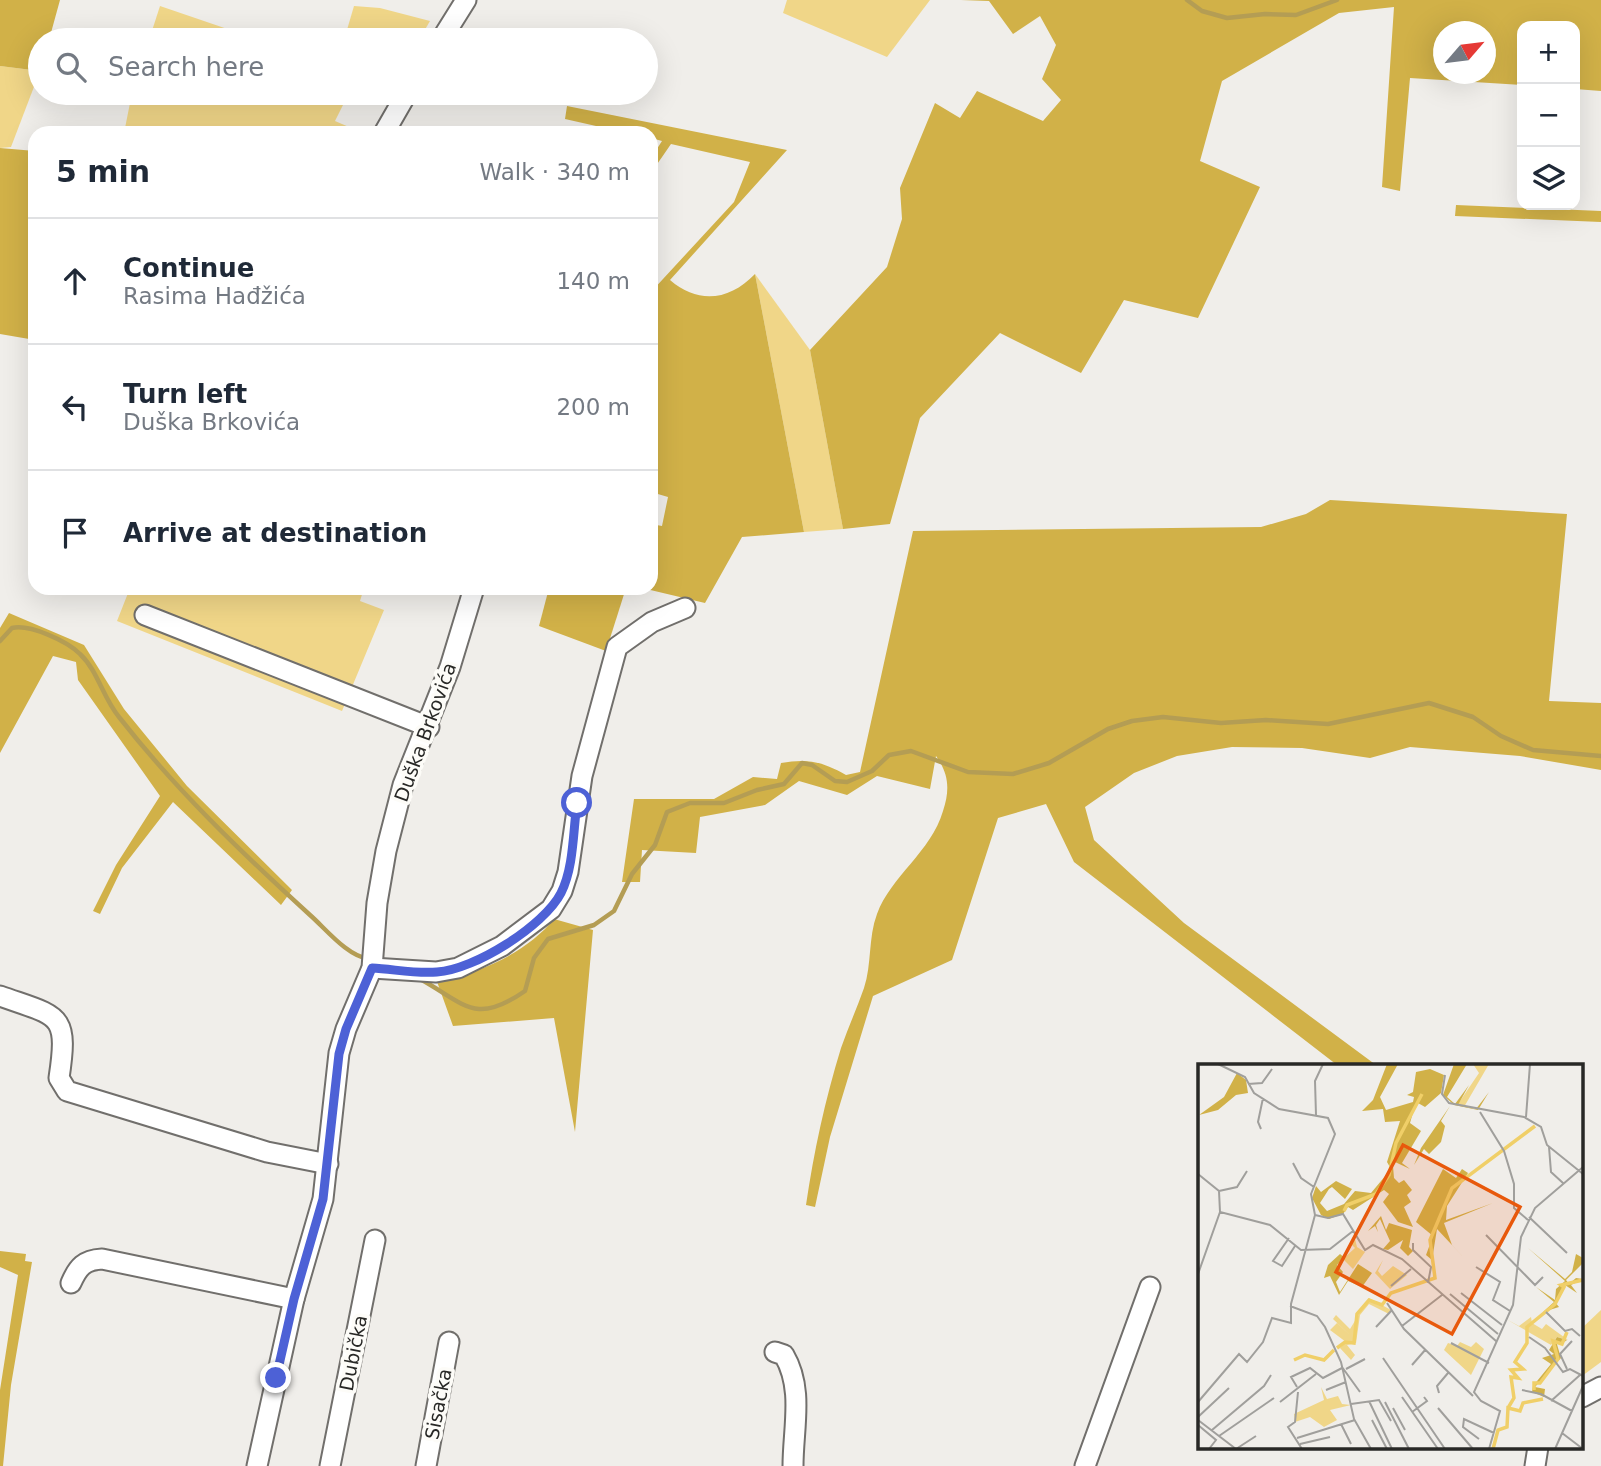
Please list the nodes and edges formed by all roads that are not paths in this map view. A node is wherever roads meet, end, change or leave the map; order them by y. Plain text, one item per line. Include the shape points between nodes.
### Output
1 (466, 0) edge
2 (448, 28) edge
3 (400, 105) edge
4 (388, 126) edge
5 (472, 595) edge
6 (685, 608) dead end
7 (145, 615) dead end
8 (429, 727) junction
9 (372, 968) junction
10 (0, 996) edge
11 (328, 1164) junction
12 (375, 1240) dead end
13 (71, 1283) dead end
14 (1150, 1287) dead end
15 (294, 1299) junction
16 (449, 1342) dead end
17 (775, 1352) dead end
18 (1601, 1387) edge
19 (1584, 1396) edge
20 (1538, 1448) edge
21 (257, 1466) edge
22 (330, 1466) edge
23 (426, 1466) edge
24 (793, 1466) edge
25 (1085, 1466) edge
26 (1535, 1466) edge

1 - 2 street
3 - 4 street
5 - 8 street, Duška Brkovića
6 - 9 street via 652,622 617,647 583,776 568,872 551,909 502,946 458,968 436,972
7 - 8 street
8 - 9 street, Duška Brkovića via 403,785 386,851
9 - 11 street, Duška Brkovića via 339,1054
10 - 11 street via 45,1013 58,1024 65,1040 59,1078 70,1092 267,1152
11 - 15 street, Duška Brkovića via 323,1199
12 - 22 street, Dubička
13 - 15 street via 81,1265 102,1259
14 - 25 street
15 - 21 street, Duška Brkovića
16 - 23 street, Sisačka
17 - 24 street via 784,1355 793,1374 797,1410
18 - 19 street
20 - 26 street

